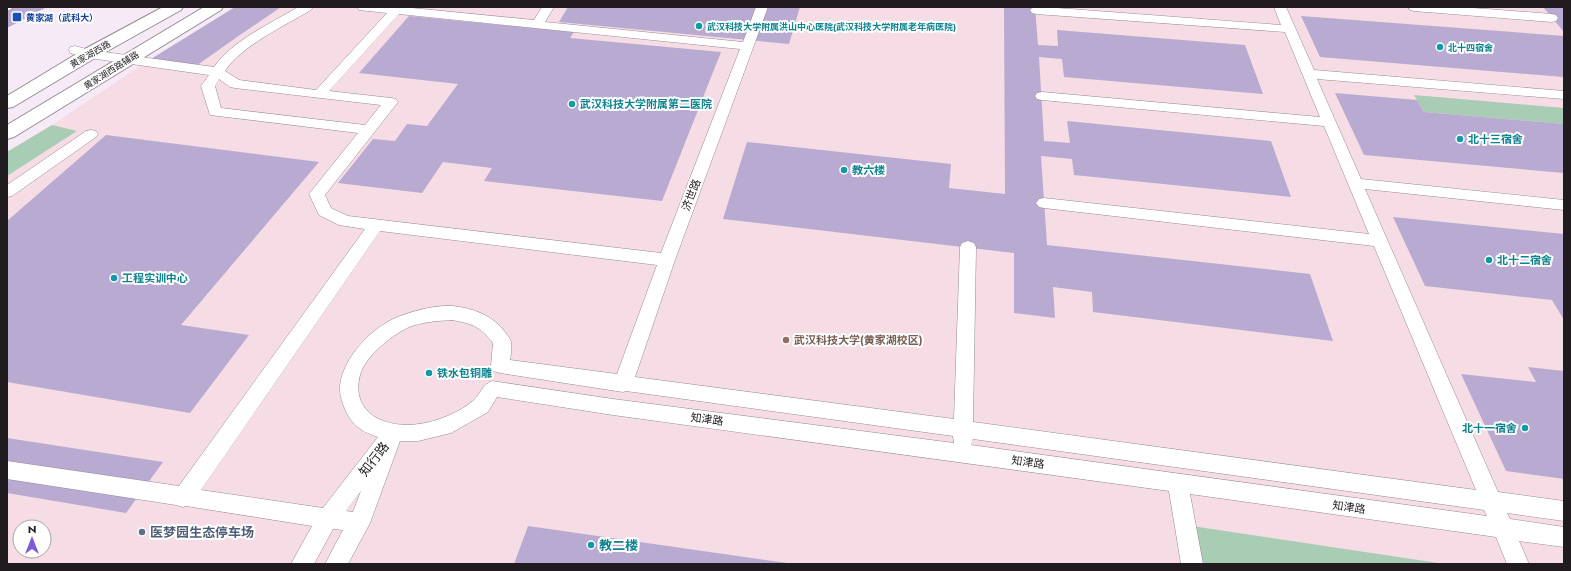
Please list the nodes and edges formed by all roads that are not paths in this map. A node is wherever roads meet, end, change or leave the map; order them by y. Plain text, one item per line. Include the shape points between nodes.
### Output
1 (153, 7) edge
2 (175, 7) edge
3 (215, 7) edge
4 (307, 7) edge
5 (362, 7) edge
6 (548, 7) edge
7 (762, 7) edge
8 (1280, 7) edge
9 (1414, 7) edge
10 (396, 10) junction
11 (1036, 10) dead end
12 (1552, 18) dead end
13 (537, 25) junction
14 (1289, 29) junction
15 (748, 46) junction
16 (82, 52) junction
17 (128, 59) junction
18 (218, 72) junction
19 (1308, 74) junction
20 (7, 90) edge
21 (319, 94) junction
22 (1042, 96) dead end
23 (1564, 96) edge
24 (7, 103) edge
25 (1329, 122) junction
26 (368, 130) junction
27 (7, 133) edge
28 (90, 134) dead end
29 (1355, 183) junction
30 (7, 192) edge
31 (1044, 203) dead end
32 (1564, 204) edge
33 (376, 225) junction
34 (1380, 241) junction
35 (968, 247) dead end
36 (667, 260) junction
37 (623, 384) junction
38 (963, 429) junction
39 (393, 433) junction
40 (963, 453) junction
41 (7, 470) edge
42 (1178, 483) junction
43 (184, 498) junction
44 (1491, 501) junction
45 (1564, 511) edge
46 (328, 518) junction
47 (359, 523) junction
48 (1503, 528) junction
49 (1564, 537) edge
50 (302, 564) edge
51 (336, 564) edge
52 (1192, 564) edge
53 (1518, 564) edge

1 - 16 main road, 黄家湖西路
2 - 16 main road, 黄家湖西路
3 - 17 main road, 黄家湖西路辅路
4 - 18 lane via 252,40 225,61
5 - 10 lane
6 - 13 lane
7 - 15 lane, 济世路
8 - 14 lane
9 - 12 lane
10 - 13 lane
10 - 21 lane
11 - 14 lane
13 - 15 lane
14 - 19 lane
15 - 36 lane, 济世路
16 - 17 lane
16 - 20 main road, 黄家湖西路
16 - 24 main road, 黄家湖西路
17 - 18 lane
17 - 27 main road, 黄家湖西路辅路
18 - 21 lane via 236,84
18 - 26 lane via 208,86 215,112
19 - 23 lane
19 - 25 lane
21 - 26 lane via 392,102
22 - 25 lane
25 - 29 lane
26 - 33 lane via 316,194 325,211 345,221
28 - 30 lane
29 - 32 lane
29 - 34 lane
31 - 34 lane
33 - 36 lane
33 - 43 lane
34 - 44 lane
35 - 38 lane
36 - 37 lane, 济世路
37 - 38 lane
37 - 39 lane via 500,366 502,341 490,326 473,317 450,313 427,315 402,323 380,336 362,354 351,374 349,394 355,412 371,426
38 - 40 lane
38 - 44 lane
39 - 40 lane, 知津路 via 418,433 444,427 481,406 492,389
39 - 46 lane, 知行路
39 - 47 lane, 知行路
40 - 42 lane, 知津路
41 - 43 lane
42 - 48 lane, 知津路
42 - 52 lane
43 - 46 lane
44 - 45 lane
44 - 48 lane
46 - 47 lane
46 - 50 lane, 知行路
47 - 51 lane, 知行路
48 - 49 lane, 知津路
48 - 53 lane

